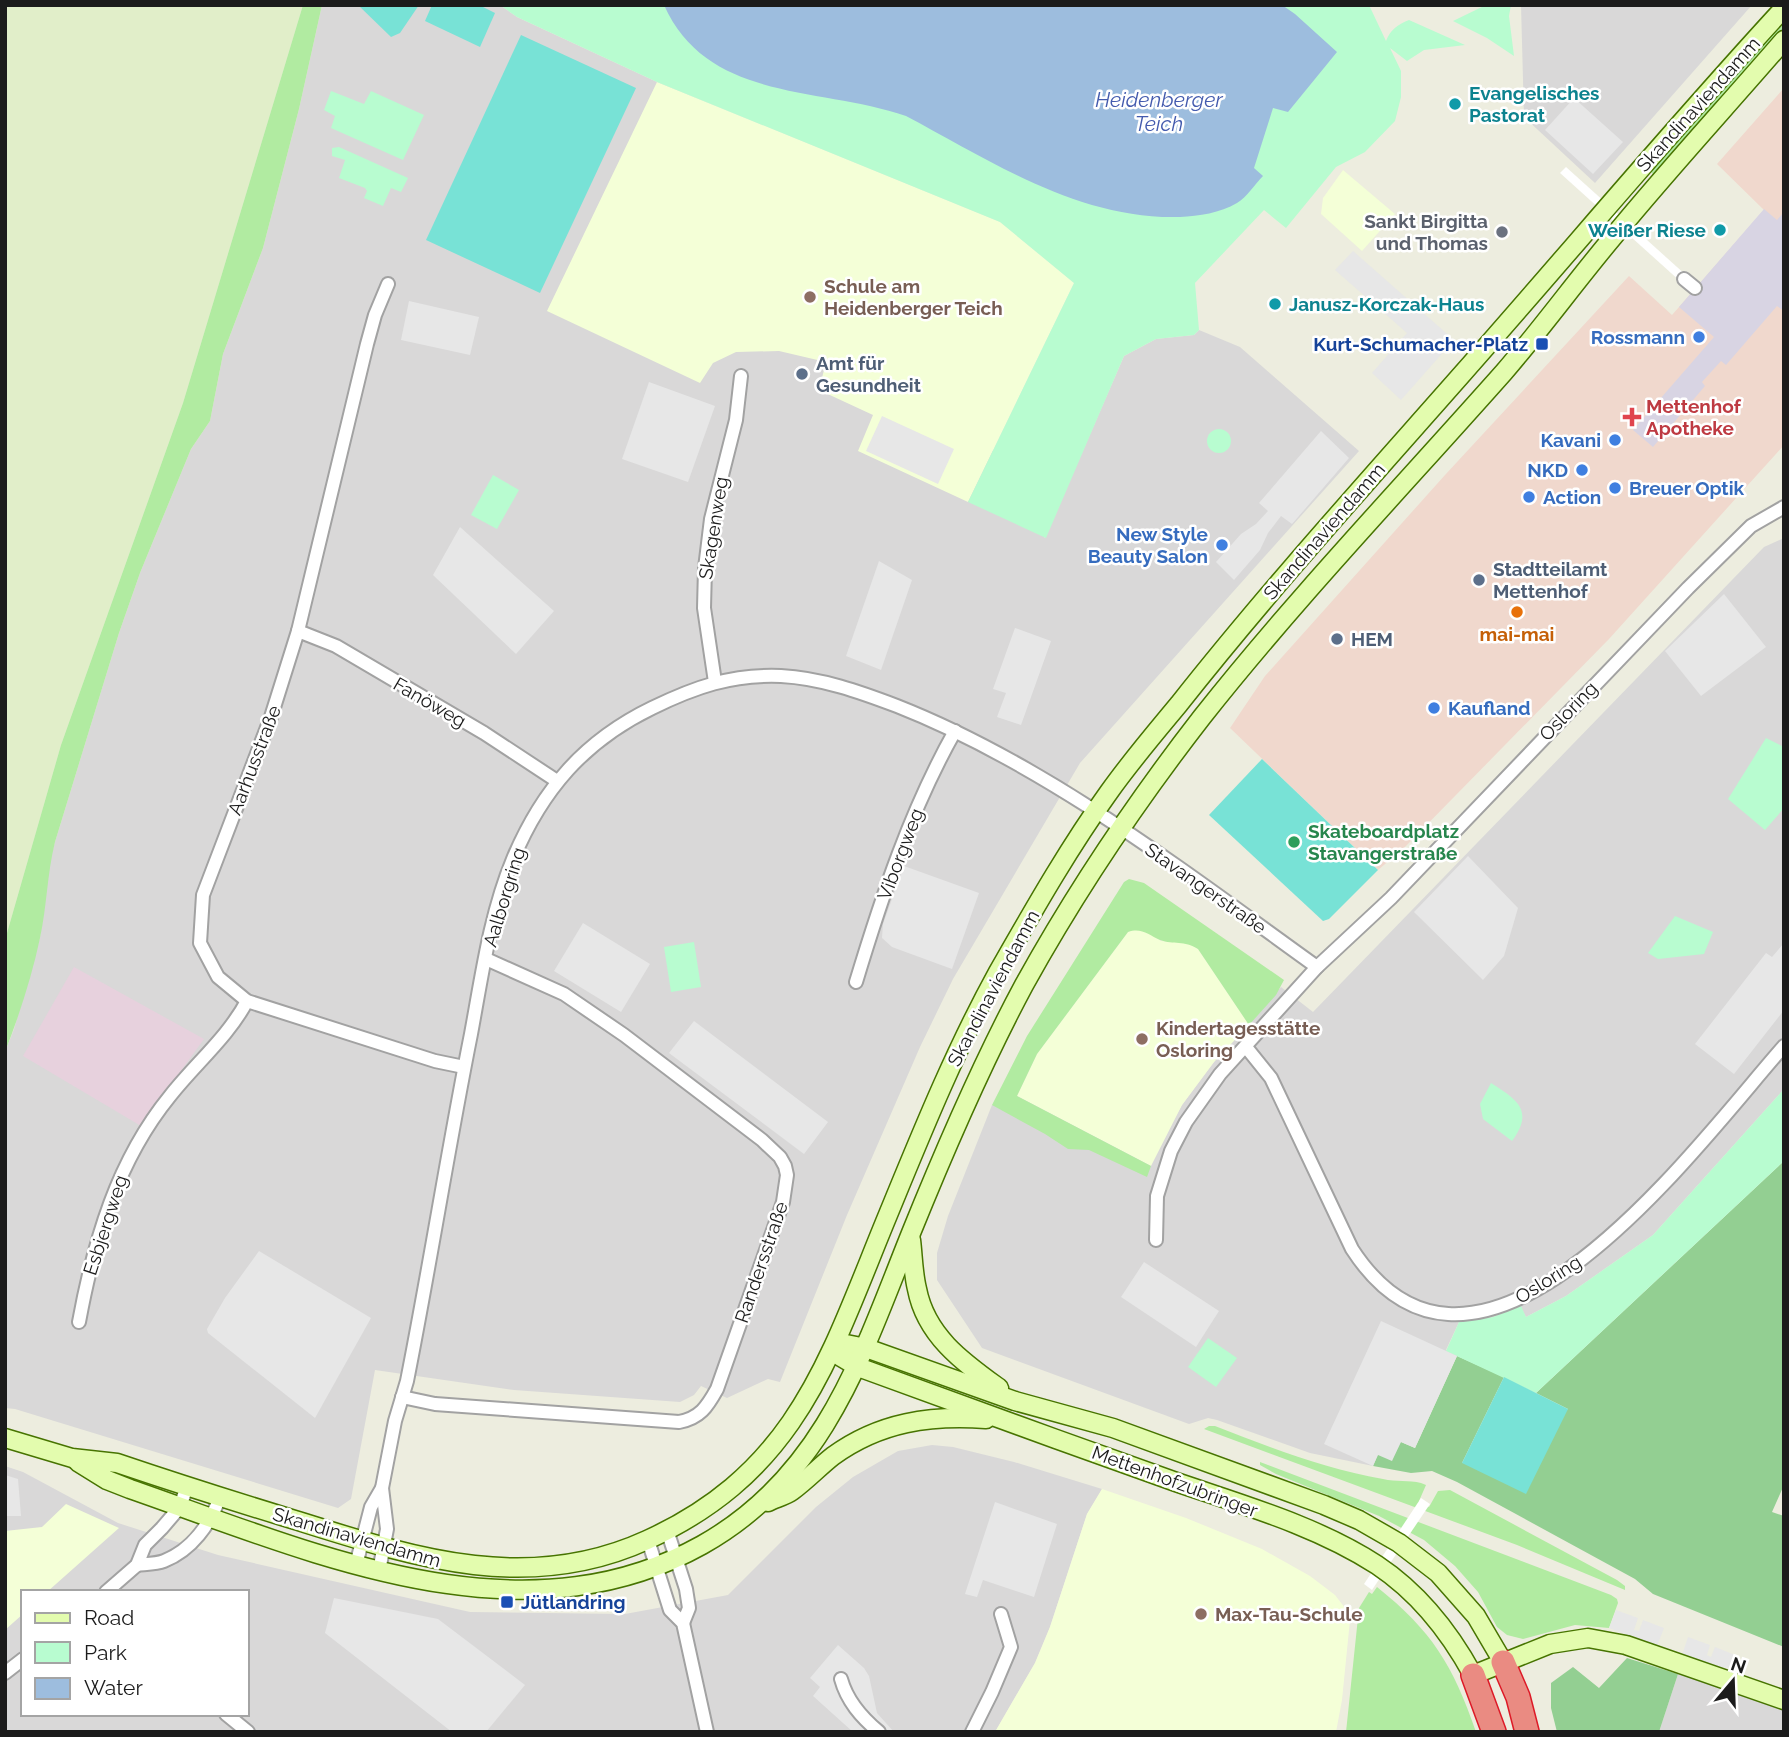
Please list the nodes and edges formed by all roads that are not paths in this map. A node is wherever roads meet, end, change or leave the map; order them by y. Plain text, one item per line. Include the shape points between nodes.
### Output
1 (1784, 8) edge
2 (1784, 40) edge
3 (1684, 279) dead end
4 (388, 284) dead end
5 (1695, 288) dead end
6 (741, 376) dead end
7 (1784, 507) edge
8 (298, 631) junction
9 (715, 682) junction
10 (955, 731) junction
11 (557, 781) junction
12 (1095, 812) junction
13 (1121, 828) junction
14 (486, 959) junction
15 (1317, 967) junction
16 (856, 982) dead end
17 (247, 1001) junction
18 (1784, 1046) edge
19 (1245, 1047) junction
20 (464, 1067) junction
21 (911, 1234) junction
22 (1156, 1240) dead end
23 (79, 1322) dead end
24 (835, 1346) junction
25 (866, 1348) junction
26 (858, 1367) junction
27 (401, 1397) junction
28 (1016, 1401) junction
29 (1007, 1421) junction
30 (5, 1438) edge
31 (72, 1458) junction
32 (187, 1486) junction
33 (382, 1488) junction
34 (220, 1497) junction
35 (180, 1507) junction
36 (755, 1508) junction
37 (212, 1518) junction
38 (667, 1530) junction
39 (648, 1540) junction
40 (362, 1541) junction
41 (384, 1548) junction
42 (676, 1558) junction
43 (137, 1565) junction
44 (356, 1565) junction
45 (658, 1565) junction
46 (379, 1571) junction
47 (108, 1590) edge
48 (1001, 1614) dead end
49 (683, 1623) junction
50 (21, 1661) edge
51 (1503, 1662) junction
52 (5, 1673) edge
53 (1473, 1675) junction
54 (841, 1679) dead end
55 (1784, 1700) edge
56 (228, 1716) edge
57 (248, 1732) edge
58 (707, 1732) edge
59 (879, 1732) edge
60 (972, 1732) edge
61 (1494, 1732) edge
62 (1528, 1732) edge

1 - 12 main road, Skandinaviendamm via 1250,614
2 - 13 main road, Skandinaviendamm via 1612,237 1511,363 1246,664
3 - 5 street
4 - 8 street, Aarhusstraße via 367,344
6 - 9 street, Skagenweg via 705,568 704,608
7 - 15 street, Osloring via 1751,526 1688,588 1391,898
8 - 11 street, Fanöweg via 335,646
8 - 17 street, Aarhusstraße via 202,905 200,943 218,977
9 - 10 street, Aalborgring via 781,676 828,684
9 - 11 street, Aalborgring via 619,726
10 - 12 street, Aalborgring
10 - 16 street, Viborgweg via 927,784
11 - 14 street, Aalborgring via 536,811 513,860
12 - 13 street, Stavangerstraße
12 - 24 main road, Skandinaviendamm via 960,1045
13 - 15 street, Stavangerstraße
13 - 21 main road, Skandinaviendamm via 1063,917 986,1059
14 - 20 street, Aalborgring
14 - 27 street, Randersstraße via 564,994 745,1127 780,1157 787,1175 786,1189 717,1389 693,1419 679,1422 490,1409
15 - 19 street, Osloring
17 - 20 street, Aarhusstraße
17 - 23 street, Esbjergweg via 238,1019 162,1106 123,1167 87,1276
18 - 19 street, Osloring via 1681,1166 1612,1236 1513,1302 1485,1312 1448,1316 1410,1306 1364,1267 1272,1077
19 - 22 street, Osloring via 1209,1087 1171,1151 1157,1196
20 - 27 street, Aalborgring
21 - 25 main road, Skandinaviendamm
21 - 28 main road, Skandinaviendamm via 916,1289 930,1324 952,1352
24 - 25 main road, Mettenhofzubringer via 846,1343
24 - 26 main road, Mettenhofzubringer
24 - 38 main road, Skandinaviendamm via 811,1394 778,1442 718,1498
25 - 26 main road, Skandinaviendamm
25 - 28 main road, Mettenhofzubringer
26 - 29 main road, Mettenhofzubringer
26 - 36 main road, Skandinaviendamm via 820,1436
27 - 33 street, Aalborgring
28 - 51 main road, Mettenhofzubringer via 1113,1428 1369,1525 1419,1558 1453,1588
29 - 36 main road via 939,1418 888,1426 857,1440 791,1492
29 - 53 main road, Mettenhofzubringer via 1237,1503 1352,1550 1419,1599
30 - 31 main road, Skandinaviendamm
31 - 32 main road, Skandinaviendamm via 113,1462
31 - 35 main road, Skandinaviendamm via 107,1480
32 - 34 main road, Skandinaviendamm
32 - 35 street
33 - 40 street, Aalborgring via 371,1507
33 - 41 street, Aalborgring
34 - 37 street
34 - 40 main road, Skandinaviendamm
35 - 37 main road, Skandinaviendamm
35 - 43 street via 145,1545
36 - 42 main road, Skandinaviendamm
37 - 43 street via 193,1542 164,1561
37 - 44 main road, Skandinaviendamm
38 - 39 main road, Skandinaviendamm
38 - 42 street
39 - 41 main road, Skandinaviendamm via 593,1558 528,1567 462,1565
39 - 45 street
40 - 41 main road, Skandinaviendamm
40 - 44 street, Aalborgring
41 - 46 street, Aalborgring
42 - 45 main road, Skandinaviendamm
42 - 49 street via 689,1608
43 - 47 street
44 - 46 main road, Skandinaviendamm
45 - 46 main road, Skandinaviendamm via 594,1583 535,1589 450,1584
45 - 49 street via 670,1610
48 - 60 street via 1010,1647
49 - 58 street
50 - 52 street
51 - 53 main road
51 - 55 main road via 1588,1637 1646,1651
51 - 62 highway
53 - 61 highway
54 - 59 street via 846,1696
56 - 57 street

